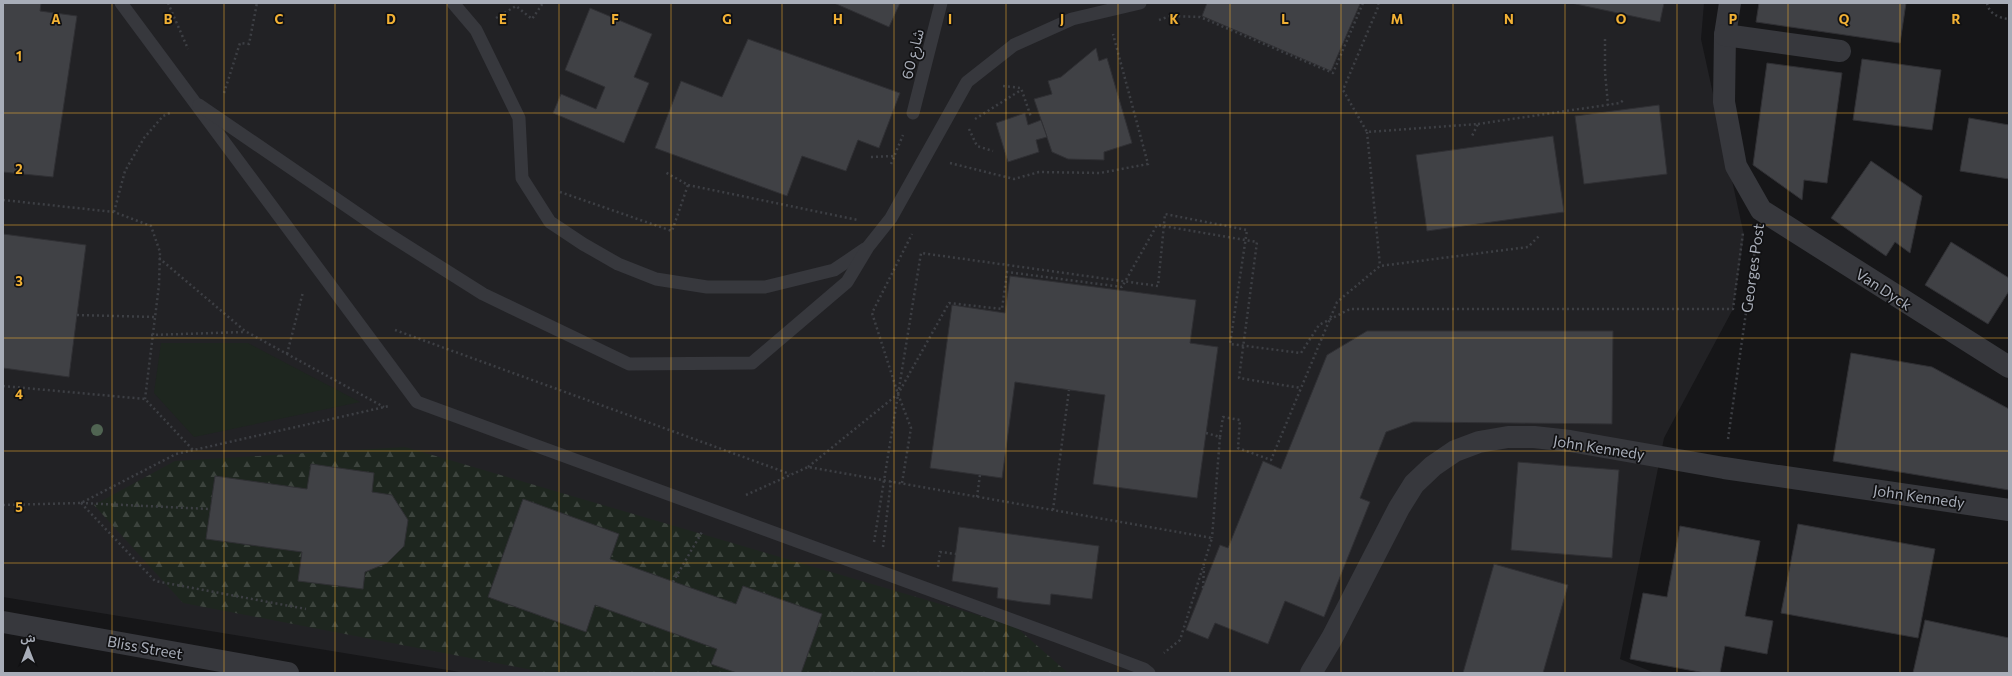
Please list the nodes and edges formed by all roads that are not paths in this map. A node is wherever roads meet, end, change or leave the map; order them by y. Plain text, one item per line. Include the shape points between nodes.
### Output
1 (121, 3) edge
2 (453, 3) edge
3 (942, 3) edge
4 (1140, 3) edge
5 (1730, 3) edge
6 (1725, 35) junction
7 (1840, 51) dead end
8 (194, 103) junction
9 (913, 113) road end
10 (1761, 210) joint
11 (868, 247) junction
12 (2008, 362) edge
13 (2009, 510) edge
14 (3, 622) edge
15 (1332, 638) junction
16 (1147, 671) edge
17 (288, 673) edge
18 (1311, 673) edge
19 (1323, 673) edge

1 - 8 lane
2 - 11 lane via 476,30 519,118 522,178 550,222 618,264 656,280 707,287 765,287 834,270
3 - 9 lane, شارع 60
4 - 11 lane via 1072,19 1020,42 967,82 892,218
5 - 6 street, Georges Post
6 - 7 street
6 - 10 street, Georges Post via 1724,102 1736,166
8 - 11 lane via 210,111 377,227 483,294 629,364 752,363 847,282
8 - 16 lane via 417,402
10 - 12 street, Van Dyck
13 - 15 street, John Kennedy via 1534,437 1508,437 1479,442 1455,451 1433,466 1414,484
14 - 17 street, Bliss Street
15 - 18 street, John Kennedy
15 - 19 street

